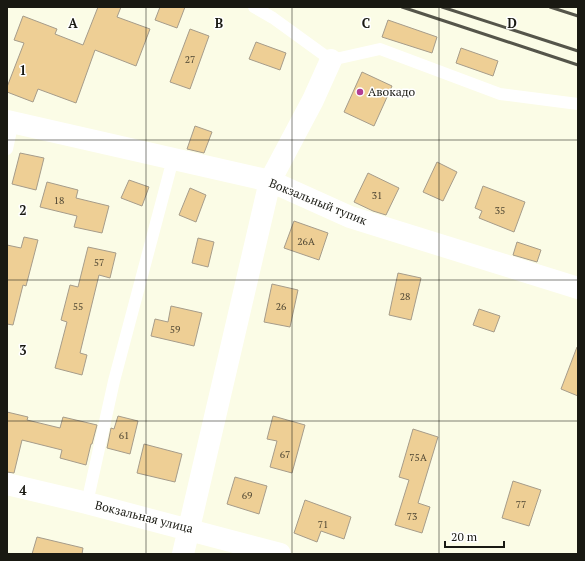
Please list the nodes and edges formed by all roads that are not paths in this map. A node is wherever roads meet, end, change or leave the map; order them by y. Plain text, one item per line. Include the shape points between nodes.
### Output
1 (254, 7) edge
2 (331, 60) junction
3 (578, 104) edge
4 (10, 121) edge
5 (7, 148) edge
6 (173, 159) junction
7 (270, 181) junction
8 (578, 288) edge
9 (7, 484) edge
10 (87, 503) junction
11 (189, 529) junction
12 (183, 554) edge
13 (280, 554) edge

1 - 2 lane
2 - 3 lane via 380,49 500,94
2 - 7 street
4 - 5 lane
4 - 6 street, Вокзальный тупик
6 - 7 street, Вокзальный тупик
6 - 10 lane via 114,380
7 - 8 street, Вокзальный тупик via 350,217
7 - 11 street
9 - 10 street, Вокзальная улица
10 - 11 street, Вокзальная улица
11 - 12 street
11 - 13 street, Вокзальная улица

